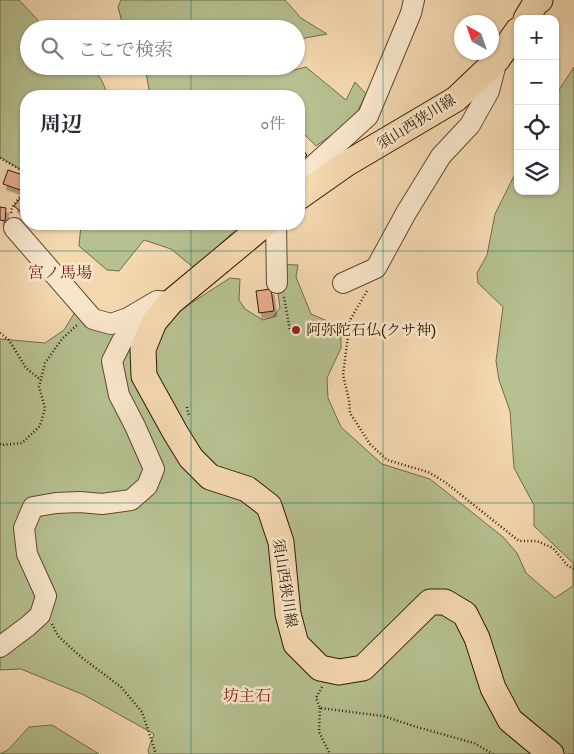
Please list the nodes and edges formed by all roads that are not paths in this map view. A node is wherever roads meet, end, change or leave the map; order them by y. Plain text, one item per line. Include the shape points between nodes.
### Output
1 (414, 0) edge
2 (540, 0) edge
3 (529, 15) edge
4 (514, 36) edge
5 (499, 57) edge
6 (497, 60) joint
7 (305, 172) edge
8 (305, 193) edge
9 (14, 228) road end
10 (258, 230) edge
11 (276, 230) edge
12 (277, 283) dead end
13 (343, 283) dead end
14 (171, 302) junction
15 (154, 322) junction
16 (0, 647) edge
17 (551, 754) edge

1 - 7 street via 368,116
2 - 3 main road
4 - 5 main road, 須山西狭川線
6 - 8 main road, 須山西狭川線 via 456,99 346,164
6 - 13 street via 489,91 470,125 441,156 376,268
9 - 14 street via 93,319 111,324 158,301
10 - 14 main road, 須山西狭川線
11 - 12 street
14 - 15 main road, 須山西狭川線
15 - 16 street via 134,330 122,340 112,361 118,395 154,469 147,486 131,500 33,507 24,528 27,554 46,596 40,615
15 - 17 main road, 須山西狭川線 via 143,349 144,376 191,458 210,477 247,489 269,506 281,542 288,614 296,644 320,668 339,672 363,668 430,602 445,602 465,614 477,638 493,688 510,720

